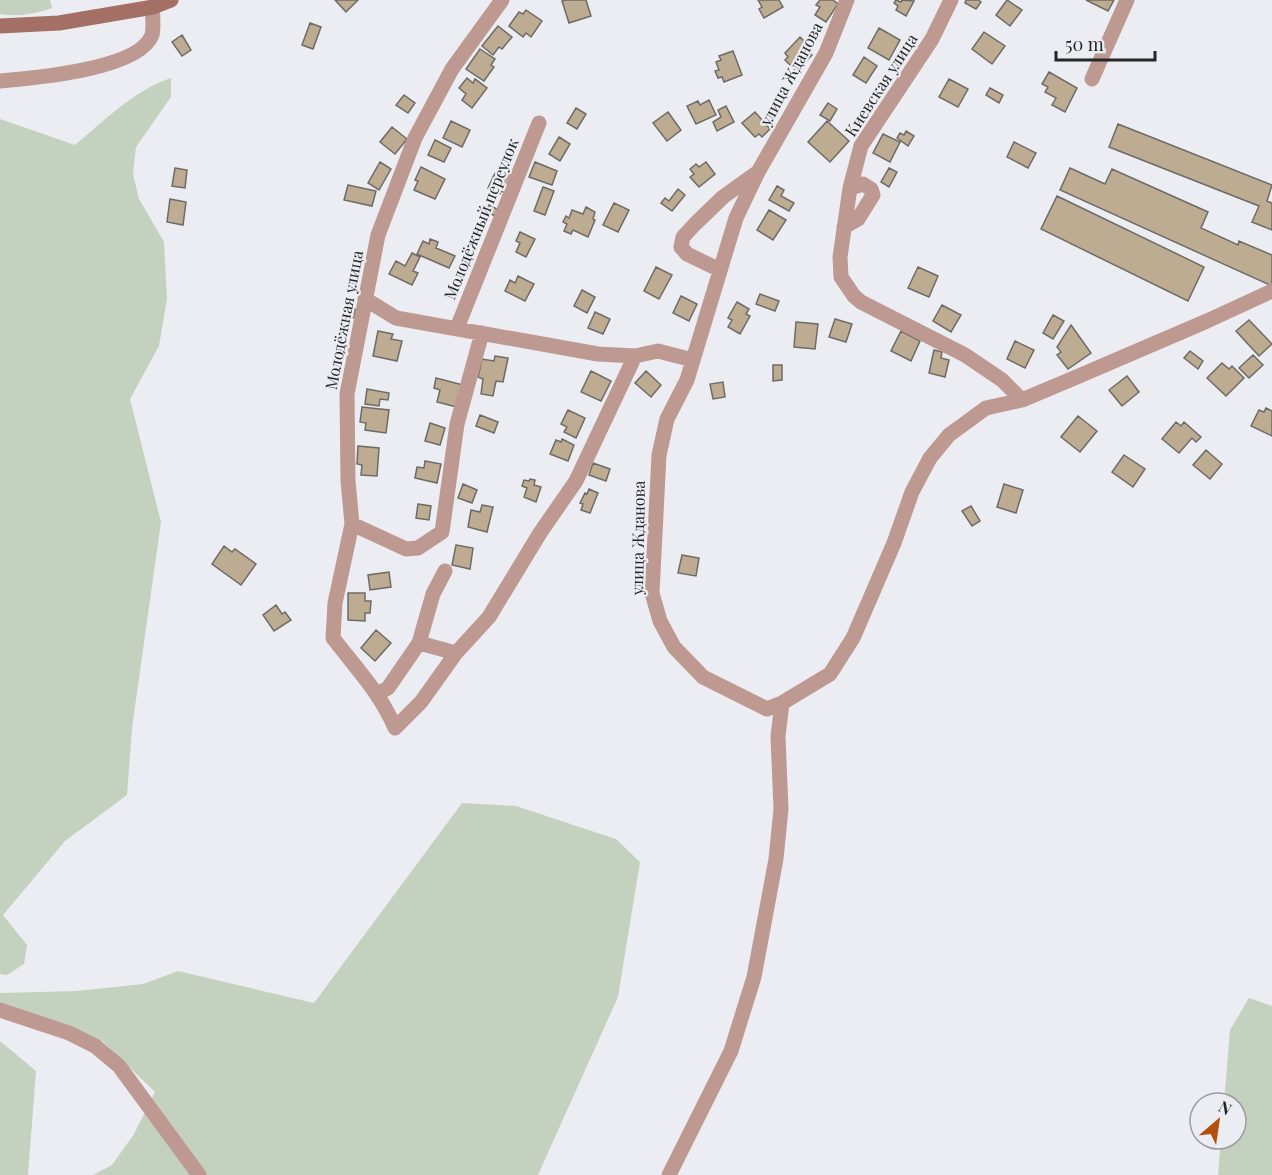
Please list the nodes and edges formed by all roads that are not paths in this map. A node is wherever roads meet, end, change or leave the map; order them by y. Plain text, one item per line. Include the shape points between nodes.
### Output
1 (171, 0) edge
2 (502, 0) edge
3 (847, 0) edge
4 (951, 0) edge
5 (1127, 0) edge
6 (153, 8) junction
7 (0, 26) edge
8 (1092, 79) dead end
9 (0, 81) edge
10 (539, 123) dead end
11 (758, 172) junction
12 (850, 188) junction
13 (723, 197) junction
14 (736, 218) junction
15 (844, 227) junction
16 (720, 270) junction
17 (1272, 291) edge
18 (365, 299) junction
19 (457, 328) junction
20 (482, 333) junction
21 (635, 356) junction
22 (693, 360) junction
23 (1022, 400) junction
24 (352, 524) junction
25 (445, 571) dead end
26 (419, 643) junction
27 (456, 653) junction
28 (377, 694) junction
29 (782, 703) junction
30 (0, 1010) edge
31 (199, 1175) edge
32 (669, 1175) edge

1 - 6 street
2 - 18 street, Молодёжная улица via 452,69 415,138 378,235
3 - 11 street, улица Жданова via 826,53
4 - 12 street, Киевская улица via 932,39 861,146
5 - 8 street
6 - 7 street via 59,23
6 - 9 street via 152,36 142,48 123,59 65,75
10 - 19 street, Молодёжный переулок
11 - 13 street
11 - 14 street, улица Жданова
12 - 15 street, Киевская улица
12 - 15 street via 863,184 873,195 858,219
13 - 14 street via 733,207
13 - 16 street via 683,237 681,247
14 - 16 street, улица Жданова
15 - 23 street, Киевская улица via 841,277 854,296 965,355 1002,380
16 - 22 street, улица Жданова
17 - 23 street
18 - 19 street via 396,318
18 - 24 street, Молодёжная улица via 347,394
19 - 20 street
20 - 21 street via 598,354
20 - 24 street via 457,424 442,532 418,548 406,549
21 - 22 street via 658,351
21 - 27 street via 576,481 489,617
22 - 29 street, улица Жданова via 667,419 659,455 652,593 660,621 674,647 703,677 767,709
23 - 29 street via 986,408 949,435 930,458 912,492 853,638 830,674
24 - 28 street, Молодёжная улица via 335,603 333,638
25 - 26 street via 433,594
26 - 27 street
26 - 28 street via 388,688
27 - 28 street, Молодёжная улица via 422,702 395,728
29 - 32 street via 778,736 781,809 776,858 754,977 731,1051
30 - 31 street via 69,1033 95,1046 119,1065

